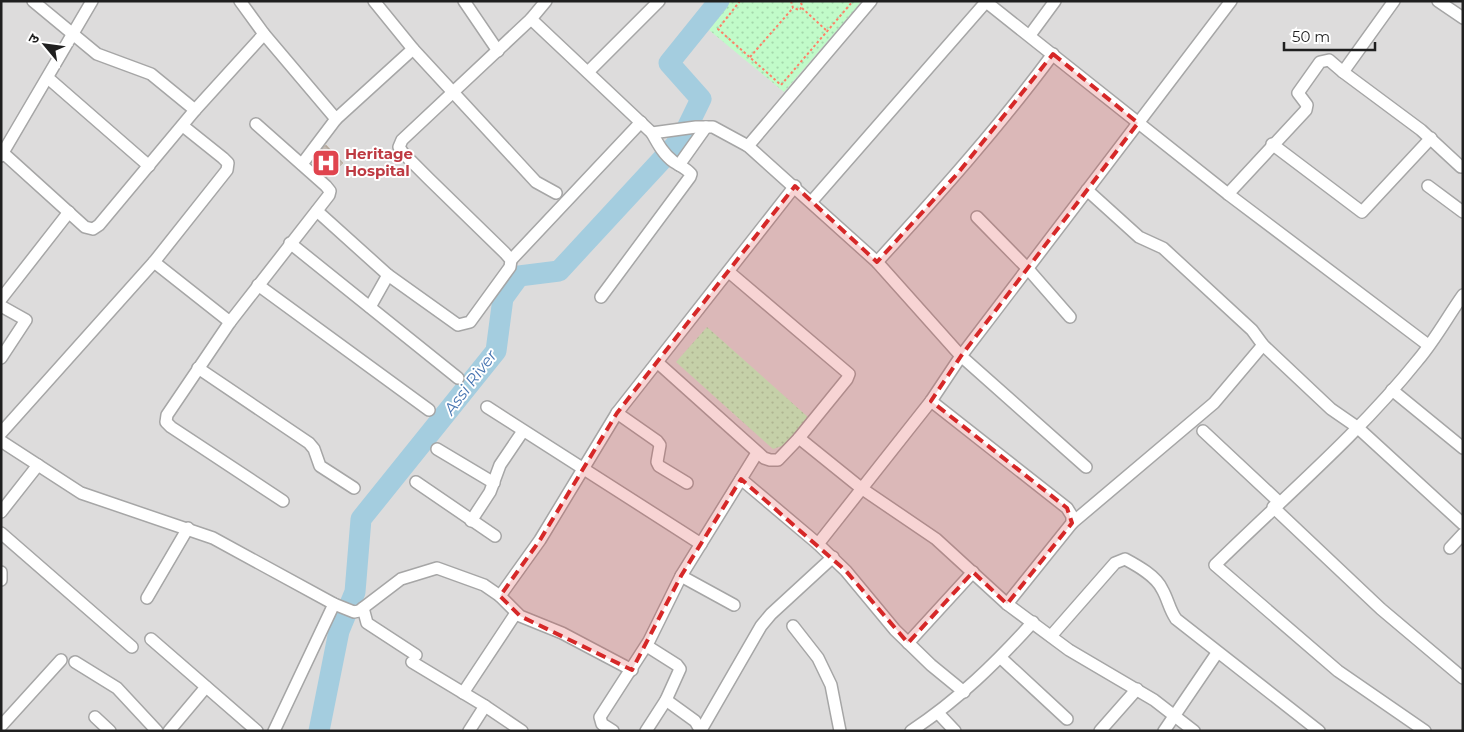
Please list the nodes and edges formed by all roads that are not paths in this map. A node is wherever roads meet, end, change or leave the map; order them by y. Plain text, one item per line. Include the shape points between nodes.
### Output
1 (33, 1) edge
2 (92, 1) edge
3 (240, 1) edge
4 (374, 1) edge
5 (464, 1) edge
6 (546, 1) edge
7 (659, 1) edge
8 (871, 1) edge
9 (1055, 1) edge
10 (1231, 1) edge
11 (1394, 1) edge
12 (1438, 1) edge
13 (985, 2) edge
14 (1461, 13) edge
15 (531, 19) junction
16 (72, 34) junction
17 (264, 34) junction
18 (1030, 35) junction
19 (413, 49) junction
20 (498, 51) junction
21 (1054, 54) junction
22 (588, 72) junction
23 (1343, 72) junction
24 (48, 78) junction
25 (454, 93) junction
26 (195, 110) junction
27 (336, 119) junction
28 (641, 122) junction
29 (1138, 123) junction
30 (256, 124) dead end
31 (183, 126) junction
32 (701, 127) junction
33 (652, 133) junction
34 (1431, 138) junction
35 (1272, 144) junction
36 (748, 146) junction
37 (2, 153) edge
38 (676, 163) junction
39 (302, 164) junction
40 (149, 166) junction
41 (1461, 167) dead end
42 (795, 186) junction
43 (1428, 186) dead end
44 (1087, 190) junction
45 (556, 193) dead end
46 (1228, 194) junction
47 (812, 202) junction
48 (317, 211) junction
49 (69, 212) junction
50 (1463, 212) edge
51 (977, 217) dead end
52 (290, 244) junction
53 (511, 260) junction
54 (154, 262) junction
55 (877, 262) junction
56 (1028, 269) junction
57 (729, 272) junction
58 (388, 275) junction
59 (258, 285) junction
60 (602, 297) dead end
61 (1, 299) edge
62 (1461, 302) edge
63 (1, 306) edge
64 (370, 306) junction
65 (1070, 317) dead end
66 (230, 322) junction
67 (1263, 345) junction
68 (1428, 345) junction
69 (961, 356) junction
70 (1, 358) edge
71 (657, 362) junction
72 (198, 368) junction
73 (458, 378) dead end
74 (1392, 390) junction
75 (932, 401) junction
76 (488, 407) dead end
77 (429, 410) dead end
78 (617, 413) junction
79 (1357, 427) junction
80 (523, 431) junction
81 (1203, 431) dead end
82 (1, 433) edge
83 (799, 438) junction
84 (1, 441) edge
85 (1463, 448) edge
86 (437, 449) dead end
87 (757, 453) junction
88 (38, 465) junction
89 (582, 467) junction
90 (1086, 467) dead end
91 (741, 479) junction
92 (416, 482) dead end
93 (494, 483) junction
94 (687, 483) dead end
95 (354, 488) dead end
96 (861, 488) junction
97 (284, 501) dead end
98 (1276, 505) junction
99 (1, 512) edge
100 (471, 521) junction
101 (1072, 523) junction
102 (1463, 524) edge
103 (188, 528) junction
104 (1, 533) edge
105 (1463, 534) edge
106 (495, 536) dead end
107 (701, 544) junction
108 (818, 544) junction
109 (1450, 548) dead end
110 (832, 557) junction
111 (1, 572) edge
112 (973, 572) junction
113 (681, 576) junction
114 (1, 580) edge
115 (500, 596) junction
116 (147, 598) dead end
117 (1007, 604) junction
118 (336, 605) junction
119 (734, 605) dead end
120 (359, 610) junction
121 (516, 613) junction
122 (1033, 622) junction
123 (793, 626) dead end
124 (1051, 636) junction
125 (151, 639) dead end
126 (908, 643) junction
127 (647, 646) junction
128 (132, 647) dead end
129 (1217, 653) junction
130 (1001, 658) junction
131 (61, 660) dead end
132 (75, 662) dead end
133 (632, 670) junction
134 (1463, 678) edge
135 (206, 687) junction
136 (1137, 690) junction
137 (964, 692) junction
138 (463, 693) junction
139 (666, 700) junction
140 (485, 706) junction
141 (938, 713) junction
142 (1175, 716) junction
143 (95, 717) dead end
144 (1066, 719) dead end
145 (1, 726) edge
146 (276, 730) edge
147 (110, 731) edge
148 (157, 731) edge
149 (169, 731) edge
150 (257, 731) edge
151 (469, 731) edge
152 (522, 731) edge
153 (613, 731) edge
154 (646, 731) edge
155 (701, 731) edge
156 (840, 731) edge
157 (911, 731) edge
158 (955, 731) edge
159 (1100, 731) edge
160 (1164, 731) edge
161 (1194, 731) edge
162 (1319, 731) edge
163 (1425, 731) edge

1 - 16 street
2 - 16 street
3 - 17 street
4 - 19 street
5 - 20 street
6 - 15 street
7 - 22 street
8 - 36 street
9 - 18 street
10 - 29 street
11 - 23 street
12 - 14 street
13 - 18 street
13 - 47 street
15 - 20 street
15 - 22 street
16 - 24 street
16 - 26 street via 103,58 129,64 151,74
17 - 26 street
17 - 27 street
18 - 21 street
19 - 25 street
19 - 27 street
20 - 25 street
21 - 29 street
21 - 55 street via 958,173
22 - 28 street
23 - 34 street
23 - 35 street via 1329,60 1320,62 1298,93 1307,105 1306,110
24 - 37 street
24 - 40 street
25 - 45 street via 536,182
25 - 53 street via 402,140 399,147
26 - 31 street
27 - 39 street
28 - 33 street
28 - 53 street
29 - 44 street
29 - 46 street
30 - 39 street
31 - 40 street
31 - 54 street via 228,163 226,170
32 - 33 street
32 - 36 street via 721,130
32 - 38 street
33 - 38 street via 660,148
34 - 35 street via 1362,212
34 - 41 street
35 - 46 street
36 - 42 street
37 - 49 street
38 - 60 street via 688,170 690,177
39 - 48 street via 330,191
40 - 49 street via 93,229 85,227
42 - 47 street
42 - 57 street
43 - 50 street
44 - 56 street
44 - 67 street via 1139,237 1163,248 1252,330
46 - 68 street
47 - 55 street
48 - 52 street
48 - 58 street
49 - 61 street
51 - 56 street
52 - 59 street
52 - 64 street
53 - 58 street via 510,267 465,325 458,325
54 - 66 street
54 - 82 street
55 - 69 street
56 - 65 street
56 - 69 street
57 - 71 street
57 - 83 street via 849,374
58 - 64 street
59 - 66 street
59 - 77 street
62 - 68 street
63 - 70 street via 26,320
64 - 73 street
66 - 72 street
67 - 79 street via 1331,409
67 - 101 street via 1214,403
68 - 74 street
69 - 75 street
69 - 90 street
71 - 78 street
71 - 87 street
72 - 95 street via 309,443 320,466
72 - 97 street via 167,415 166,422
74 - 79 street
74 - 85 street
75 - 96 street
75 - 101 street via 1067,508
76 - 80 street
78 - 89 street
78 - 94 street via 657,441 660,445 657,462
79 - 98 street
79 - 102 street
80 - 89 street
80 - 93 street via 500,465
81 - 98 street
83 - 87 street via 778,460 770,460
83 - 96 street
84 - 88 street
86 - 93 street
87 - 91 street
88 - 99 street
88 - 103 street via 81,492
89 - 107 street
89 - 115 street via 540,540
91 - 107 street
91 - 108 street
92 - 100 street
93 - 100 street
96 - 108 street
96 - 112 street via 936,539
98 - 134 street via 1381,609
98 - 163 street via 1216,565 1338,671
100 - 106 street
101 - 117 street
103 - 116 street
103 - 118 street via 238,550
104 - 128 street
105 - 109 street
107 - 113 street
108 - 110 street
110 - 126 street
110 - 155 street via 761,626
111 - 114 street
112 - 117 street
112 - 126 street
113 - 119 street
113 - 127 street
115 - 120 street via 484,585 431,568 401,579
115 - 121 street
117 - 122 street
118 - 120 street
118 - 146 street
120 - 138 street via 367,623
121 - 133 street
121 - 138 street
122 - 124 street
122 - 130 street
123 - 156 street via 818,658 832,686
124 - 129 street via 1115,564 1125,559 1154,578 1176,618
124 - 136 street
125 - 135 street
126 - 137 street
127 - 133 street
127 - 139 street via 680,669
129 - 142 street
129 - 162 street
130 - 137 street
130 - 144 street
131 - 145 street
132 - 148 street via 117,688
133 - 153 street via 600,717 602,724
135 - 149 street
135 - 150 street
136 - 142 street
136 - 159 street
137 - 141 street
138 - 140 street
139 - 154 street
139 - 155 street via 695,721
140 - 151 street
140 - 152 street
141 - 157 street
141 - 158 street
142 - 160 street
142 - 161 street
143 - 147 street

